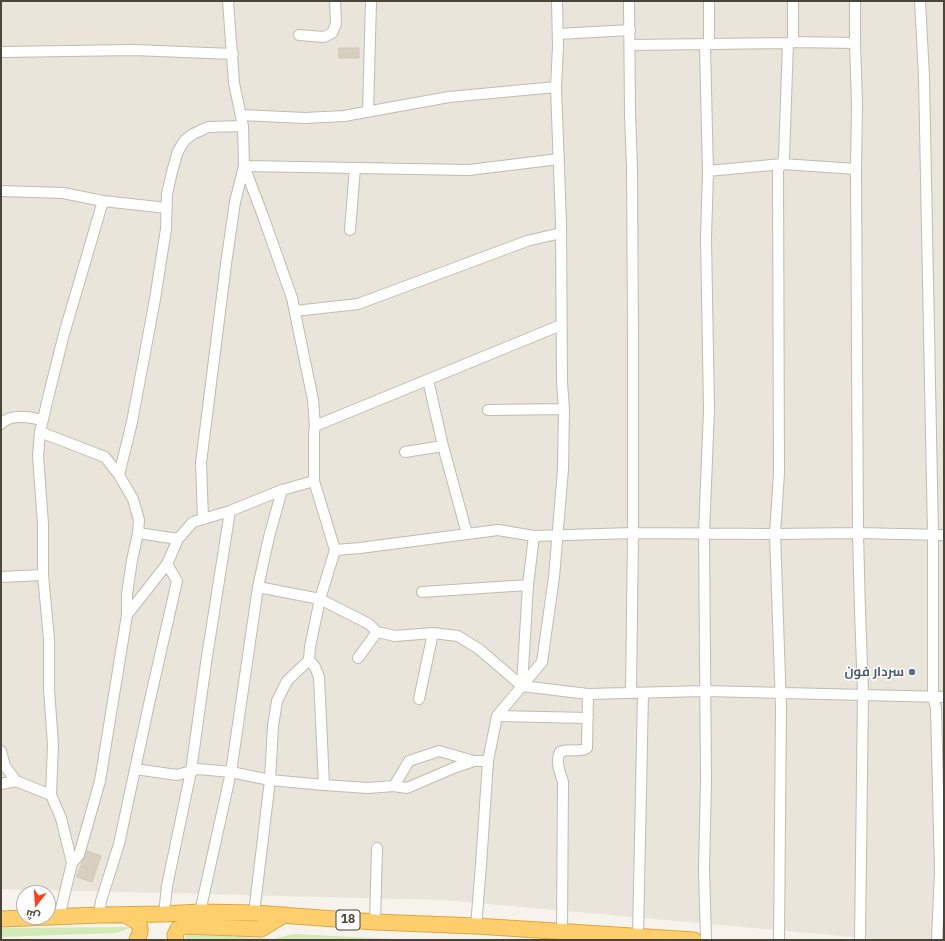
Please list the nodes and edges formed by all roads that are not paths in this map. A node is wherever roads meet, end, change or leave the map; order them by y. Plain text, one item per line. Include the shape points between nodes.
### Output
1 (228, 1) edge
2 (335, 1) edge
3 (371, 1) edge
4 (557, 1) edge
5 (629, 1) edge
6 (708, 1) edge
7 (793, 1) edge
8 (855, 1) edge
9 (920, 1) edge
10 (630, 30) junction
11 (558, 34) junction
12 (299, 35) dead end
13 (791, 43) junction
14 (855, 43) junction
15 (707, 44) junction
16 (630, 45) junction
17 (1, 52) edge
18 (232, 54) junction
19 (556, 87) junction
20 (368, 112) junction
21 (241, 115) junction
22 (243, 126) junction
23 (559, 159) junction
24 (782, 164) junction
25 (244, 166) junction
26 (355, 168) junction
27 (856, 169) junction
28 (708, 171) junction
29 (1, 192) edge
30 (103, 201) junction
31 (166, 208) junction
32 (350, 230) dead end
33 (561, 233) junction
34 (295, 311) junction
35 (561, 325) junction
36 (428, 380) junction
37 (564, 408) junction
38 (488, 410) dead end
39 (42, 420) junction
40 (1, 424) edge
41 (315, 426) junction
42 (40, 432) junction
43 (443, 446) junction
44 (405, 452) dead end
45 (119, 475) junction
46 (314, 481) junction
47 (282, 490) junction
48 (230, 511) junction
49 (203, 519) junction
50 (704, 532) junction
51 (138, 533) junction
52 (633, 533) junction
53 (858, 533) junction
54 (467, 534) junction
55 (775, 534) junction
56 (933, 534) junction
57 (557, 535) junction
58 (944, 535) edge
59 (534, 536) junction
60 (178, 539) junction
61 (336, 550) junction
62 (167, 564) junction
63 (43, 575) junction
64 (1, 577) edge
65 (528, 585) junction
66 (258, 587) junction
67 (422, 592) dead end
68 (320, 599) junction
69 (127, 616) junction
70 (377, 632) junction
71 (433, 633) junction
72 (358, 658) dead end
73 (309, 660) junction
74 (522, 686) junction
75 (705, 691) junction
76 (780, 692) junction
77 (631, 693) junction
78 (643, 693) junction
79 (588, 694) junction
80 (863, 694) junction
81 (944, 696) edge
82 (933, 697) junction
83 (419, 699) dead end
84 (497, 716) junction
85 (588, 718) junction
86 (1, 751) edge
87 (474, 761) junction
88 (488, 761) junction
89 (135, 769) junction
90 (191, 771) junction
91 (232, 772) junction
92 (270, 780) junction
93 (16, 781) junction
94 (1, 784) edge
95 (324, 785) junction
96 (394, 786) junction
97 (51, 795) junction
98 (377, 848) dead end
99 (72, 863) junction
100 (200, 912) junction
101 (254, 913) junction
102 (125, 914) junction
103 (164, 914) junction
104 (99, 915) junction
105 (284, 915) junction
106 (59, 917) junction
107 (1, 919) edge
108 (375, 922) junction
109 (476, 926) junction
110 (562, 931) junction
111 (638, 936) junction
112 (137, 940) edge
113 (176, 940) edge
114 (694, 940) edge
115 (706, 940) edge
116 (779, 940) edge
117 (860, 940) edge
118 (937, 940) edge

1 - 18 street
2 - 12 street via 336,24 332,33 324,37
3 - 20 street
4 - 11 street
5 - 10 street
6 - 15 street
7 - 13 street
8 - 14 street
9 - 56 street via 924,77
10 - 11 street
10 - 16 street
11 - 19 street
13 - 14 street
13 - 15 street
13 - 24 street
14 - 27 street
15 - 16 street
15 - 28 street via 704,48
16 - 52 street
17 - 18 street via 134,50
18 - 21 street via 234,83
19 - 20 street via 449,97
19 - 23 street
20 - 21 street via 305,118
21 - 22 street
22 - 25 street
22 - 31 street via 208,127 185,140 178,151 172,172
23 - 26 street via 469,170
23 - 33 street
24 - 27 street
24 - 28 street
24 - 55 street via 778,169 779,473
25 - 26 street
25 - 34 street
25 - 49 street via 228,248 201,463
26 - 32 street
27 - 53 street
28 - 50 street via 706,238 709,410
29 - 30 street via 63,194
30 - 31 street
30 - 39 street
31 - 45 street via 166,229 155,299 132,422
33 - 34 street via 527,241 358,304
33 - 35 street
34 - 41 street via 313,400
35 - 36 street
35 - 37 street
36 - 41 street
36 - 43 street
37 - 38 street
37 - 57 street via 563,469
39 - 40 street via 16,417
39 - 42 street
41 - 46 street
42 - 45 street via 105,457
42 - 63 street via 38,456 43,524
43 - 44 street
43 - 54 street
45 - 51 street via 133,500 139,520
46 - 47 street
46 - 61 street
47 - 48 street
47 - 66 street
48 - 49 street
48 - 90 street
49 - 60 street via 193,522
50 - 52 street
50 - 55 street
50 - 75 street
51 - 60 street
51 - 69 street via 127,594
52 - 57 street
52 - 77 street
53 - 55 street
53 - 56 street
53 - 80 street
54 - 59 street via 498,530
54 - 61 street
55 - 76 street
56 - 58 street
56 - 82 street
57 - 59 street
57 - 74 street via 542,662
59 - 65 street
60 - 62 street
61 - 68 street
62 - 69 street
62 - 89 street via 177,581
63 - 64 street
63 - 97 street via 49,639 53,745
65 - 67 street
65 - 74 street
66 - 68 street
66 - 91 street
68 - 70 street via 369,624
68 - 73 street
69 - 99 street via 100,781 79,855
70 - 71 street via 395,636
70 - 72 street
71 - 74 street via 451,634 467,641
71 - 83 street
73 - 92 street via 287,681 277,701
73 - 95 street via 319,677
74 - 79 street
74 - 84 street
75 - 76 street
75 - 78 street
75 - 115 street
76 - 80 street
76 - 116 street
77 - 78 street
77 - 79 street
78 - 111 street
79 - 85 street
80 - 82 street
80 - 117 street
81 - 82 street
82 - 118 street via 936,708 940,871
84 - 85 street
84 - 88 street
85 - 110 street via 586,750 564,750 558,757 563,782
86 - 93 street via 5,766
87 - 88 street
87 - 96 street via 407,788
87 - 96 street via 439,750 409,761
88 - 109 street
89 - 90 street via 177,775
89 - 104 street via 119,844
90 - 91 street via 198,769
90 - 103 street via 167,886
91 - 92 street
91 - 100 street
92 - 95 street
92 - 101 street
93 - 94 street
93 - 97 street
95 - 96 street via 368,788
97 - 99 street
98 - 108 street
99 - 106 street
100 - 101 highway, 18
100 - 103 highway, 18
101 - 105 highway, 18
102 - 103 highway, 18
102 - 104 highway, 18
102 - 112 highway via 137,921 141,928
104 - 106 highway, 18
105 - 108 highway, 18
105 - 113 highway via 261,929 184,926 178,929
106 - 107 highway, 18
108 - 109 highway, 18
109 - 110 highway, 18
110 - 111 highway, 18
111 - 114 highway, 18

